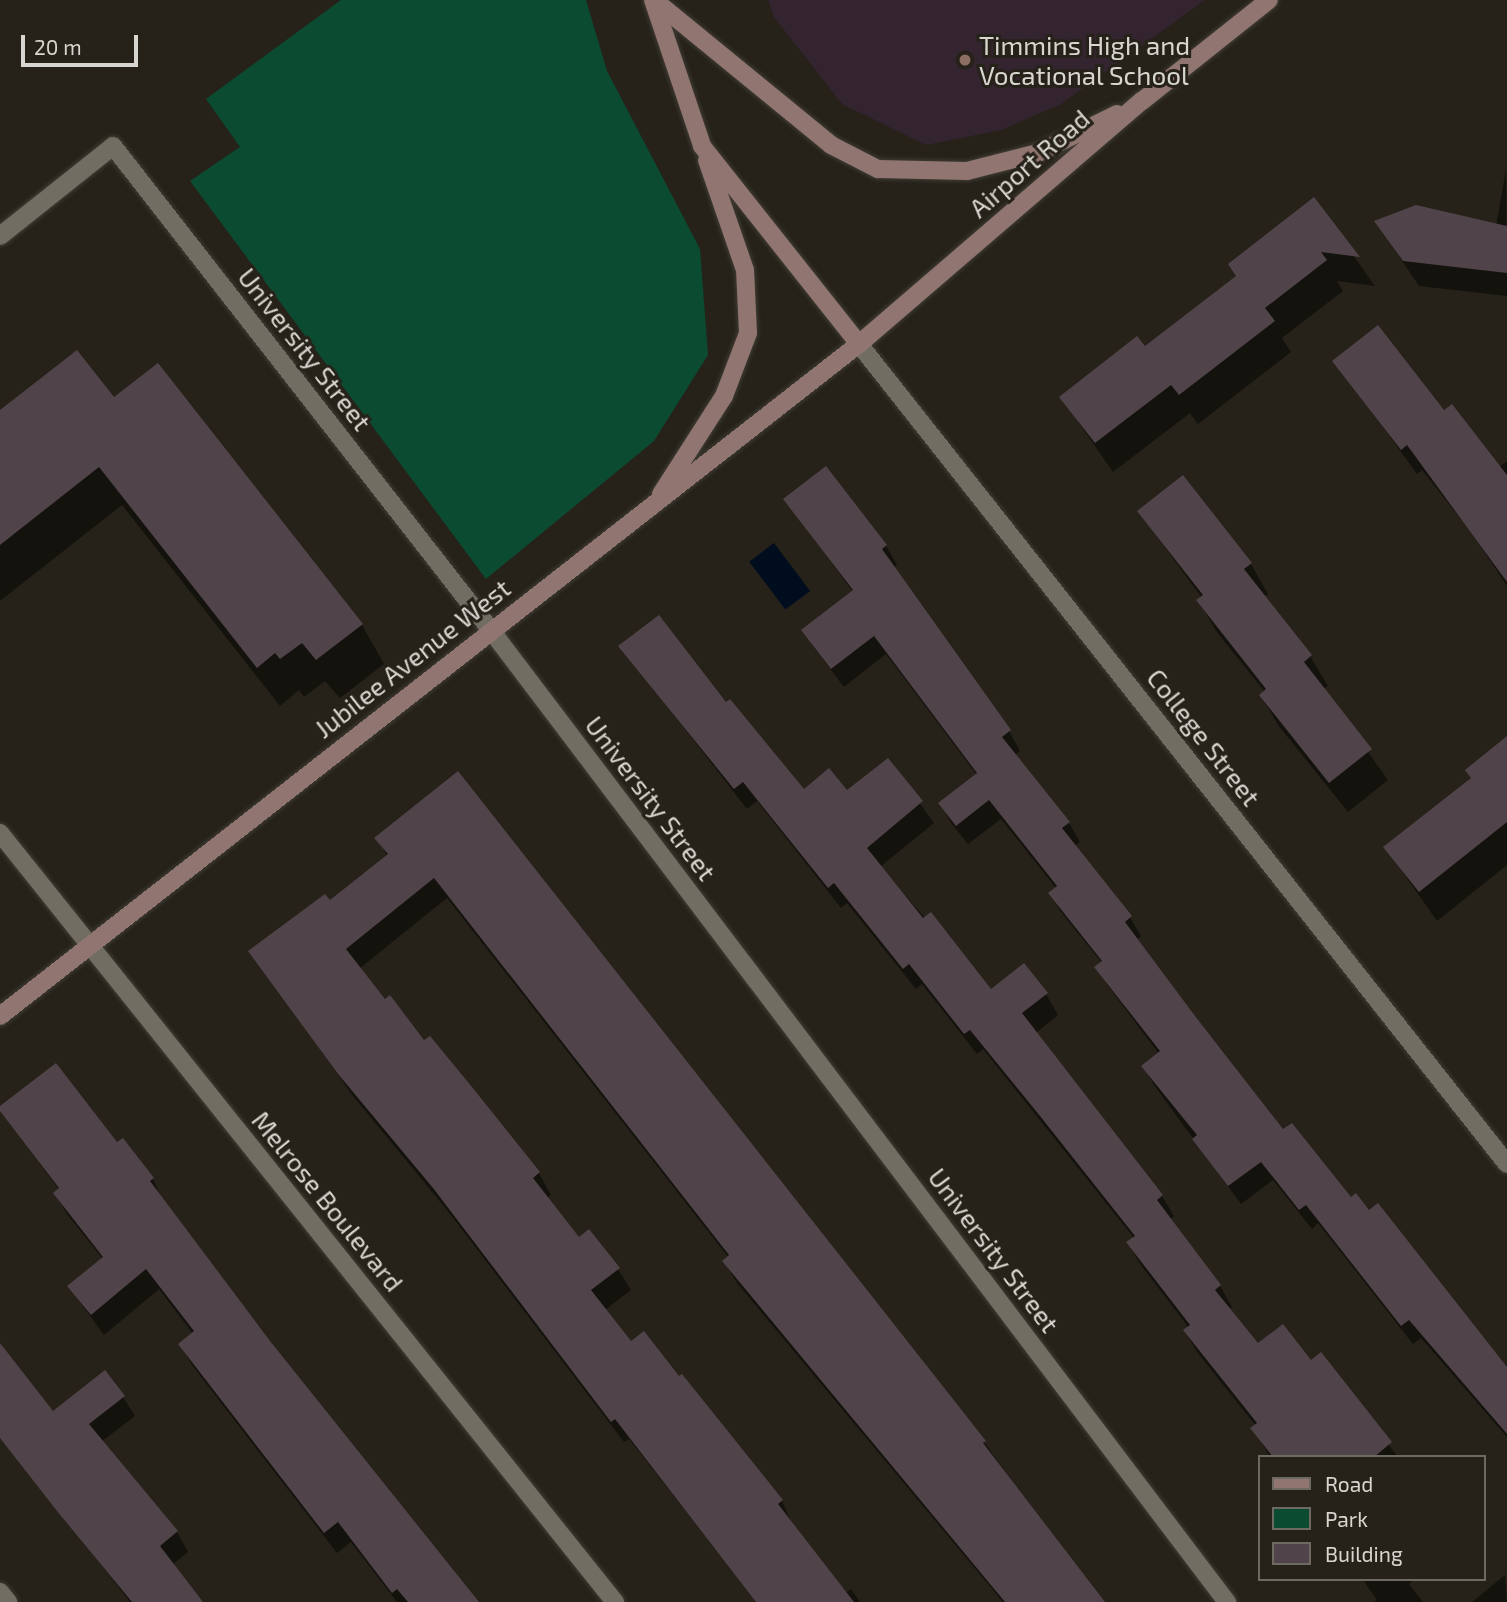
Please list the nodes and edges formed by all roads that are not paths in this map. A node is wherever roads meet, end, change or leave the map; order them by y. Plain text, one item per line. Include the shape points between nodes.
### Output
1 (653, 0) edge
2 (1269, 0) edge
3 (1142, 101) junction
4 (702, 146) junction
5 (0, 236) edge
6 (859, 344) junction
7 (649, 511) junction
8 (491, 629) junction
9 (0, 833) edge
10 (89, 944) junction
11 (0, 1016) edge
12 (1507, 1164) edge
13 (0, 1592) edge
14 (8, 1602) edge
15 (615, 1602) edge
16 (1227, 1602) edge

1 - 3 main road via 800,122 831,145 878,169 967,171 1038,153
1 - 4 main road
2 - 3 main road, Airport Road
3 - 6 main road, Airport Road
4 - 6 main road
4 - 7 main road via 745,270 748,333 724,396
5 - 8 street, University Street via 113,146
6 - 7 main road, Jubilee Avenue West
6 - 12 street, College Street
7 - 8 main road, Jubilee Avenue West
8 - 10 main road, Jubilee Avenue West
8 - 16 street, University Street
9 - 10 street, Melrose Boulevard
10 - 11 main road, Jubilee Avenue West
10 - 15 street, Melrose Boulevard
13 - 14 street

